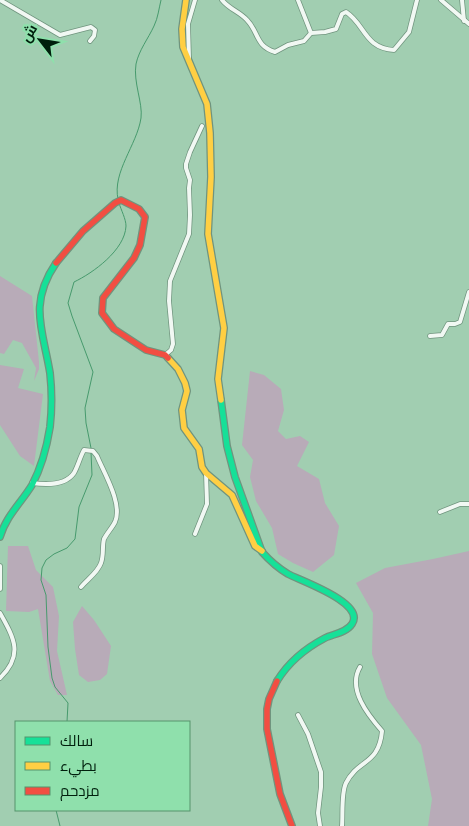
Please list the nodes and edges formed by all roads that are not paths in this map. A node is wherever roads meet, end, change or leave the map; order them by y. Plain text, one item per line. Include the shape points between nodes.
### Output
1 (0, 0) edge
2 (186, 0) edge
3 (195, 0) edge
4 (222, 0) edge
5 (298, 0) edge
6 (417, 0) edge
7 (441, 0) edge
8 (462, 0) edge
9 (464, 21) junction
10 (469, 24) edge
11 (311, 33) junction
12 (90, 41) dead end
13 (188, 61) junction
14 (202, 126) dead end
15 (469, 292) edge
16 (430, 336) dead end
17 (165, 355) junction
18 (206, 473) junction
19 (32, 483) junction
20 (469, 504) edge
21 (440, 512) dead end
22 (195, 534) dead end
23 (0, 537) edge
24 (262, 552) junction
25 (0, 566) edge
26 (81, 587) dead end
27 (0, 589) edge
28 (0, 613) edge
29 (360, 667) dead end
30 (0, 678) edge
31 (298, 715) dead end
32 (292, 826) edge
33 (320, 826) edge
34 (342, 826) edge

1 - 12 street via 60,35 91,27 95,30
2 - 13 main road via 182,42
3 - 13 street via 188,24
4 - 11 street via 246,18 258,40 272,51 304,41
5 - 11 street
6 - 11 street via 409,32 394,50 371,41 346,12 336,29
7 - 9 street
8 - 9 street
9 - 10 street
13 - 24 main road via 207,104 210,133 212,176 208,234 224,328 218,379 224,422 235,478
14 - 17 street via 186,164 190,180 190,234 170,281 174,344
15 - 16 street via 460,322 448,324 442,335
17 - 18 main road via 185,383 184,428 199,449
17 - 19 main road via 146,350 124,337 102,313 104,298 134,258 144,230 145,218 139,209 122,200 114,203 76,238 52,268 42,288 40,321 52,404 44,452
18 - 22 street via 207,504
18 - 24 main road via 232,495 255,546
19 - 23 main road via 9,516
19 - 26 street via 66,481 84,450 93,451 115,497 115,522 104,541 101,563
20 - 21 street
24 - 32 main road via 280,569 343,602 354,616 348,628 307,649 291,662 280,675 268,700 266,730 281,795
25 - 27 street
28 - 30 street via 15,645 9,669
29 - 34 street via 356,674 362,706 382,731 381,744 345,784
31 - 33 street via 321,772

